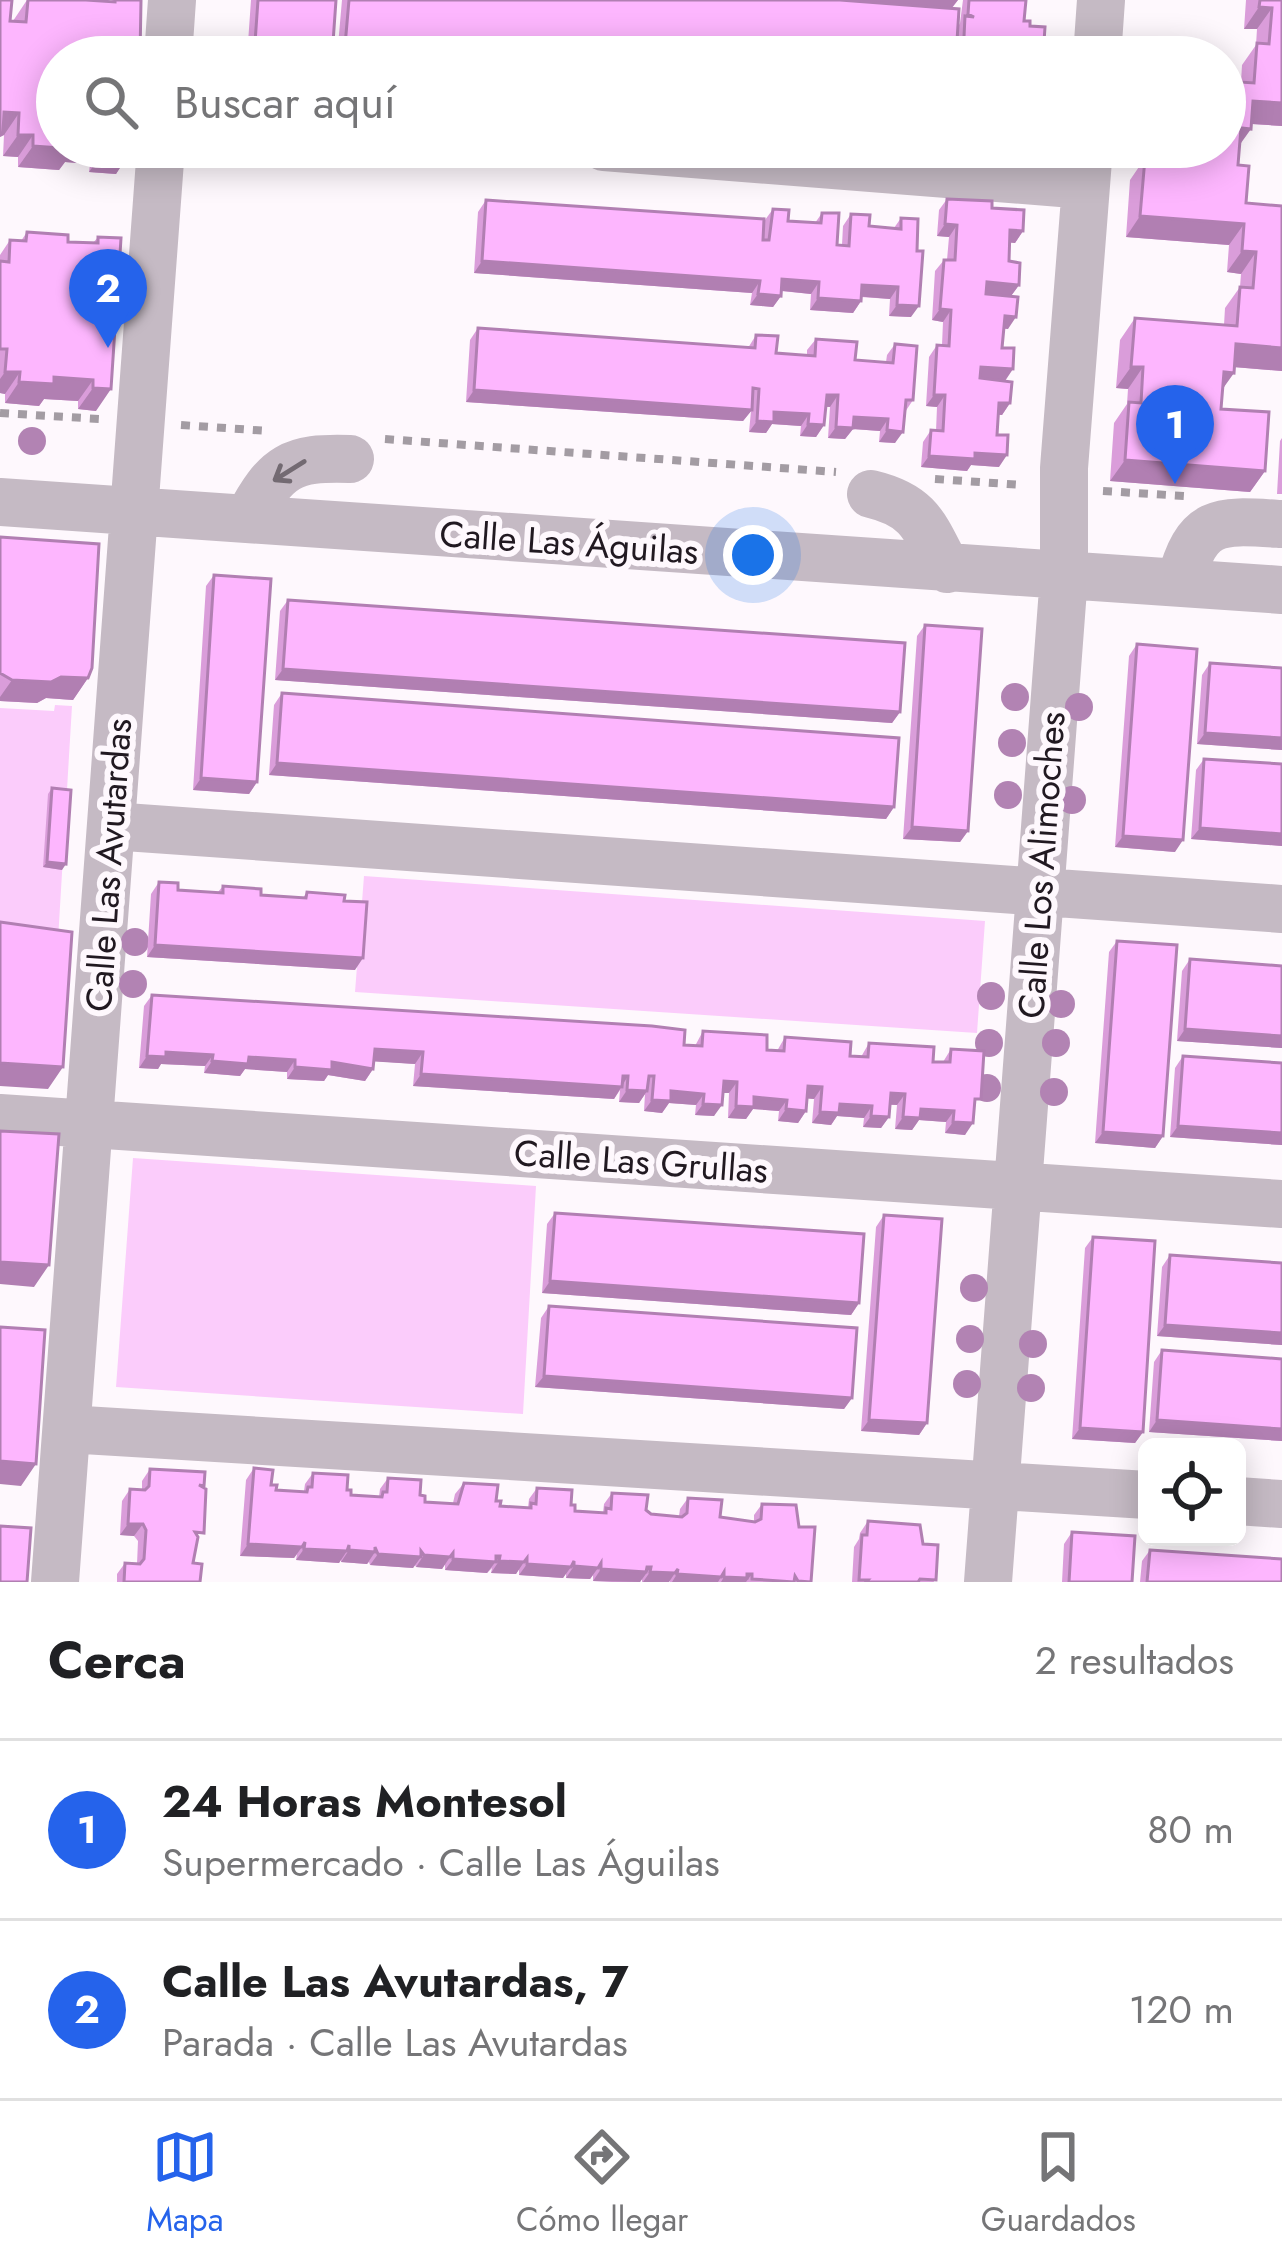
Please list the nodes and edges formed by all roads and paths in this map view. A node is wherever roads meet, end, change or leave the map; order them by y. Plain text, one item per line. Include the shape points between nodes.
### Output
1 (172, 0) edge
2 (1101, 0) edge
3 (169, 36) edge
4 (1098, 36) edge
5 (159, 168) edge
6 (1088, 168) edge
7 (0, 413) edge
8 (141, 422) junction
9 (281, 432) dead end
10 (362, 449) joint
11 (876, 482) junction
12 (1064, 488) junction
13 (1195, 497) edge
14 (0, 502) edge
15 (133, 511) junction
16 (248, 519) junction
17 (1280, 524) edge
18 (947, 569) junction
19 (1064, 576) junction
20 (1180, 583) junction
21 (1282, 590) edge
22 (111, 826) junction
23 (1038, 892) junction
24 (1282, 909) edge
25 (0, 1118) edge
26 (89, 1124) junction
27 (1017, 1186) junction
28 (1282, 1204) edge
29 (67, 1429) junction
30 (994, 1484) junction
31 (1138, 1494) edge
32 (1246, 1502) edge
33 (1282, 1504) edge
34 (55, 1582) edge
35 (988, 1582) edge

1 - 3 street
2 - 4 street
5 - 8 street, Calle Las Avutardas
6 - 12 street, Calle Los Alimoches
7 - 8 path
8 - 9 path
8 - 15 street, Calle Las Avutardas
10 - 11 path
10 -> 16 street via 291,464
11 - 12 path
11 - 18 street via 916,512
12 - 13 path
12 - 19 street, Calle Los Alimoches
14 - 15 street, Calle Las Águilas
15 - 16 street, Calle Las Águilas
15 - 22 street, Calle Las Avutardas
16 - 18 street, Calle Las Águilas
17 - 20 street via 1215,524 1189,551
18 - 19 street, Calle Las Águilas
19 - 20 street, Calle Las Águilas
19 - 23 street, Calle Los Alimoches
20 - 21 street, Calle Las Águilas
22 - 23 street
22 - 26 street, Calle Las Avutardas
23 - 24 street
23 - 27 street, Calle Los Alimoches
25 - 26 street, Calle Las Grullas
26 - 27 street, Calle Las Grullas
26 - 29 street, Calle Las Avutardas
27 - 28 street, Calle Las Grullas
27 - 30 street, Calle Los Alimoches
29 - 30 street
29 - 34 street, Calle Las Avutardas
30 - 31 street
30 - 35 street, Calle Los Alimoches
32 - 33 street

